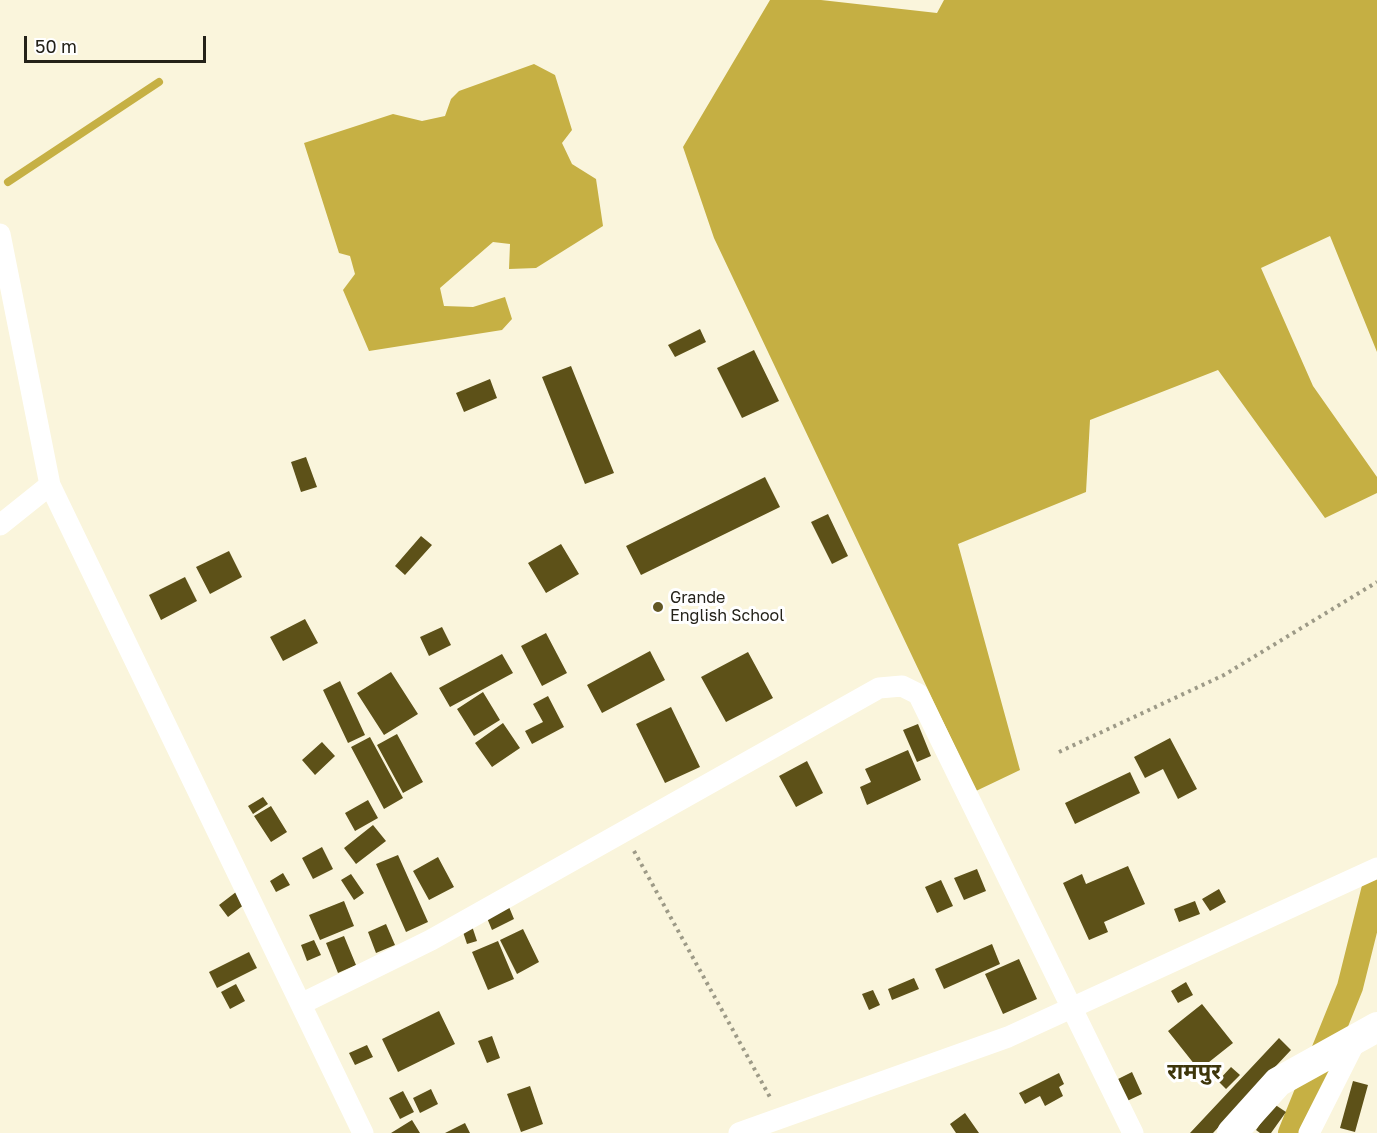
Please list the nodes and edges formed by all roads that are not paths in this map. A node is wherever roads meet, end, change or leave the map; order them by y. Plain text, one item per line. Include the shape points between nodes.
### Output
1 (0, 234) edge
2 (50, 485) junction
3 (0, 525) edge
4 (1377, 868) edge
5 (303, 1003) junction
6 (1355, 1039) edge
7 (363, 1133) edge
8 (739, 1133) edge
9 (1133, 1133) edge
10 (1232, 1133) edge
11 (1310, 1133) edge

1 - 2 street
2 - 3 street
2 - 5 street
4 - 8 street via 1008,1037
5 - 7 street
5 - 9 street via 431,940 879,687 902,686 918,694
6 - 10 main road via 1278,1082
6 - 11 street

